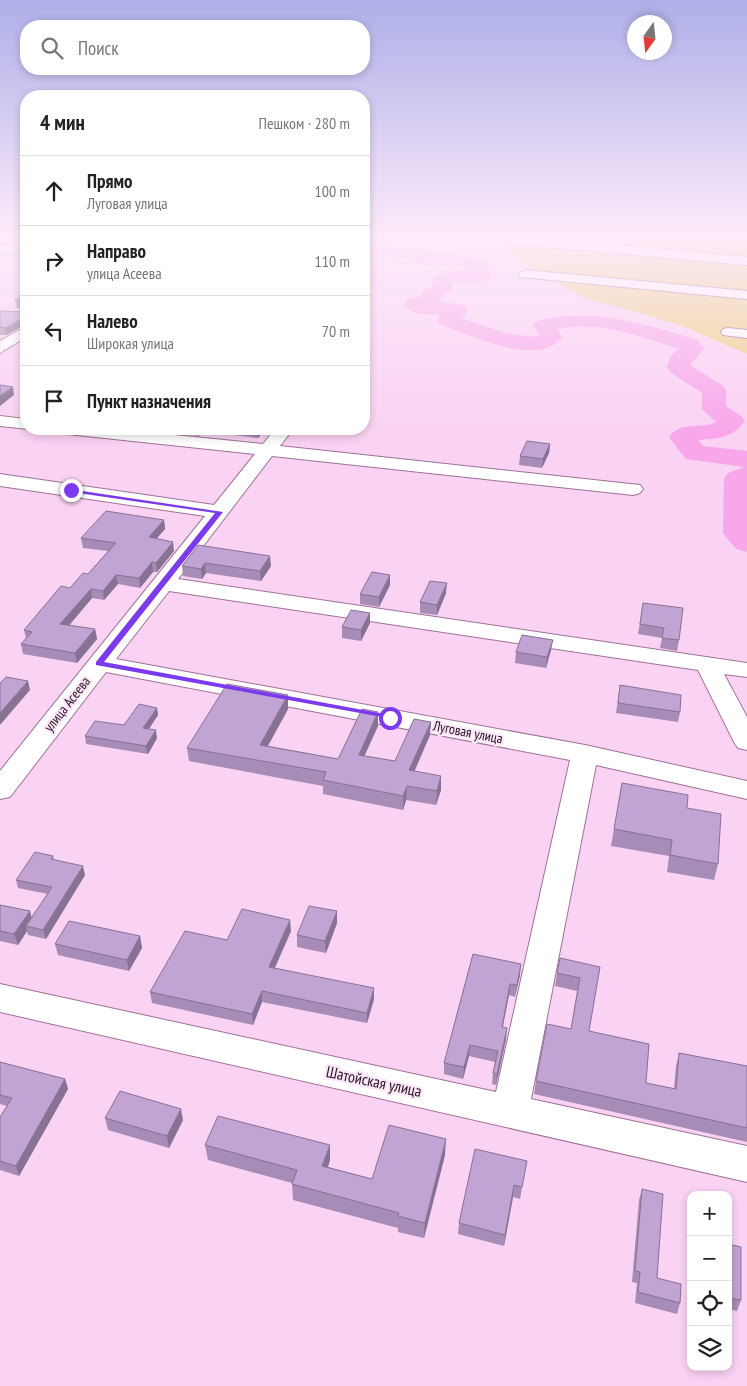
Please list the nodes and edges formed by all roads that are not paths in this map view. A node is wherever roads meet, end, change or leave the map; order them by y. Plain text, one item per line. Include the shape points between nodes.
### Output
1 (728, 332) dead end
2 (20, 334) edge
3 (747, 334) edge
4 (0, 348) edge
5 (0, 421) edge
6 (20, 423) edge
7 (121, 435) edge
8 (279, 435) edge
9 (266, 451) junction
10 (0, 480) edge
11 (632, 489) dead end
12 (219, 512) junction
13 (162, 583) junction
14 (98, 663) junction
15 (707, 664) junction
16 (747, 670) edge
17 (747, 742) edge
18 (585, 754) junction
19 (0, 790) edge
20 (747, 790) edge
21 (0, 998) edge
22 (510, 1111) junction
23 (747, 1164) edge

1 - 3 street
2 - 4 street
5 - 6 street
7 - 9 street
8 - 9 street, улица Асеева
9 - 11 street
9 - 12 street, улица Асеева
10 - 12 street
12 - 13 street, улица Асеева
13 - 14 street, улица Асеева
13 - 15 street
14 - 18 street, Луговая улица
14 - 19 street, улица Асеева
15 - 16 street
15 - 17 street
18 - 20 street, Луговая улица
18 - 22 street
21 - 22 street, Шатойская улица
22 - 23 street, Шатойская улица

